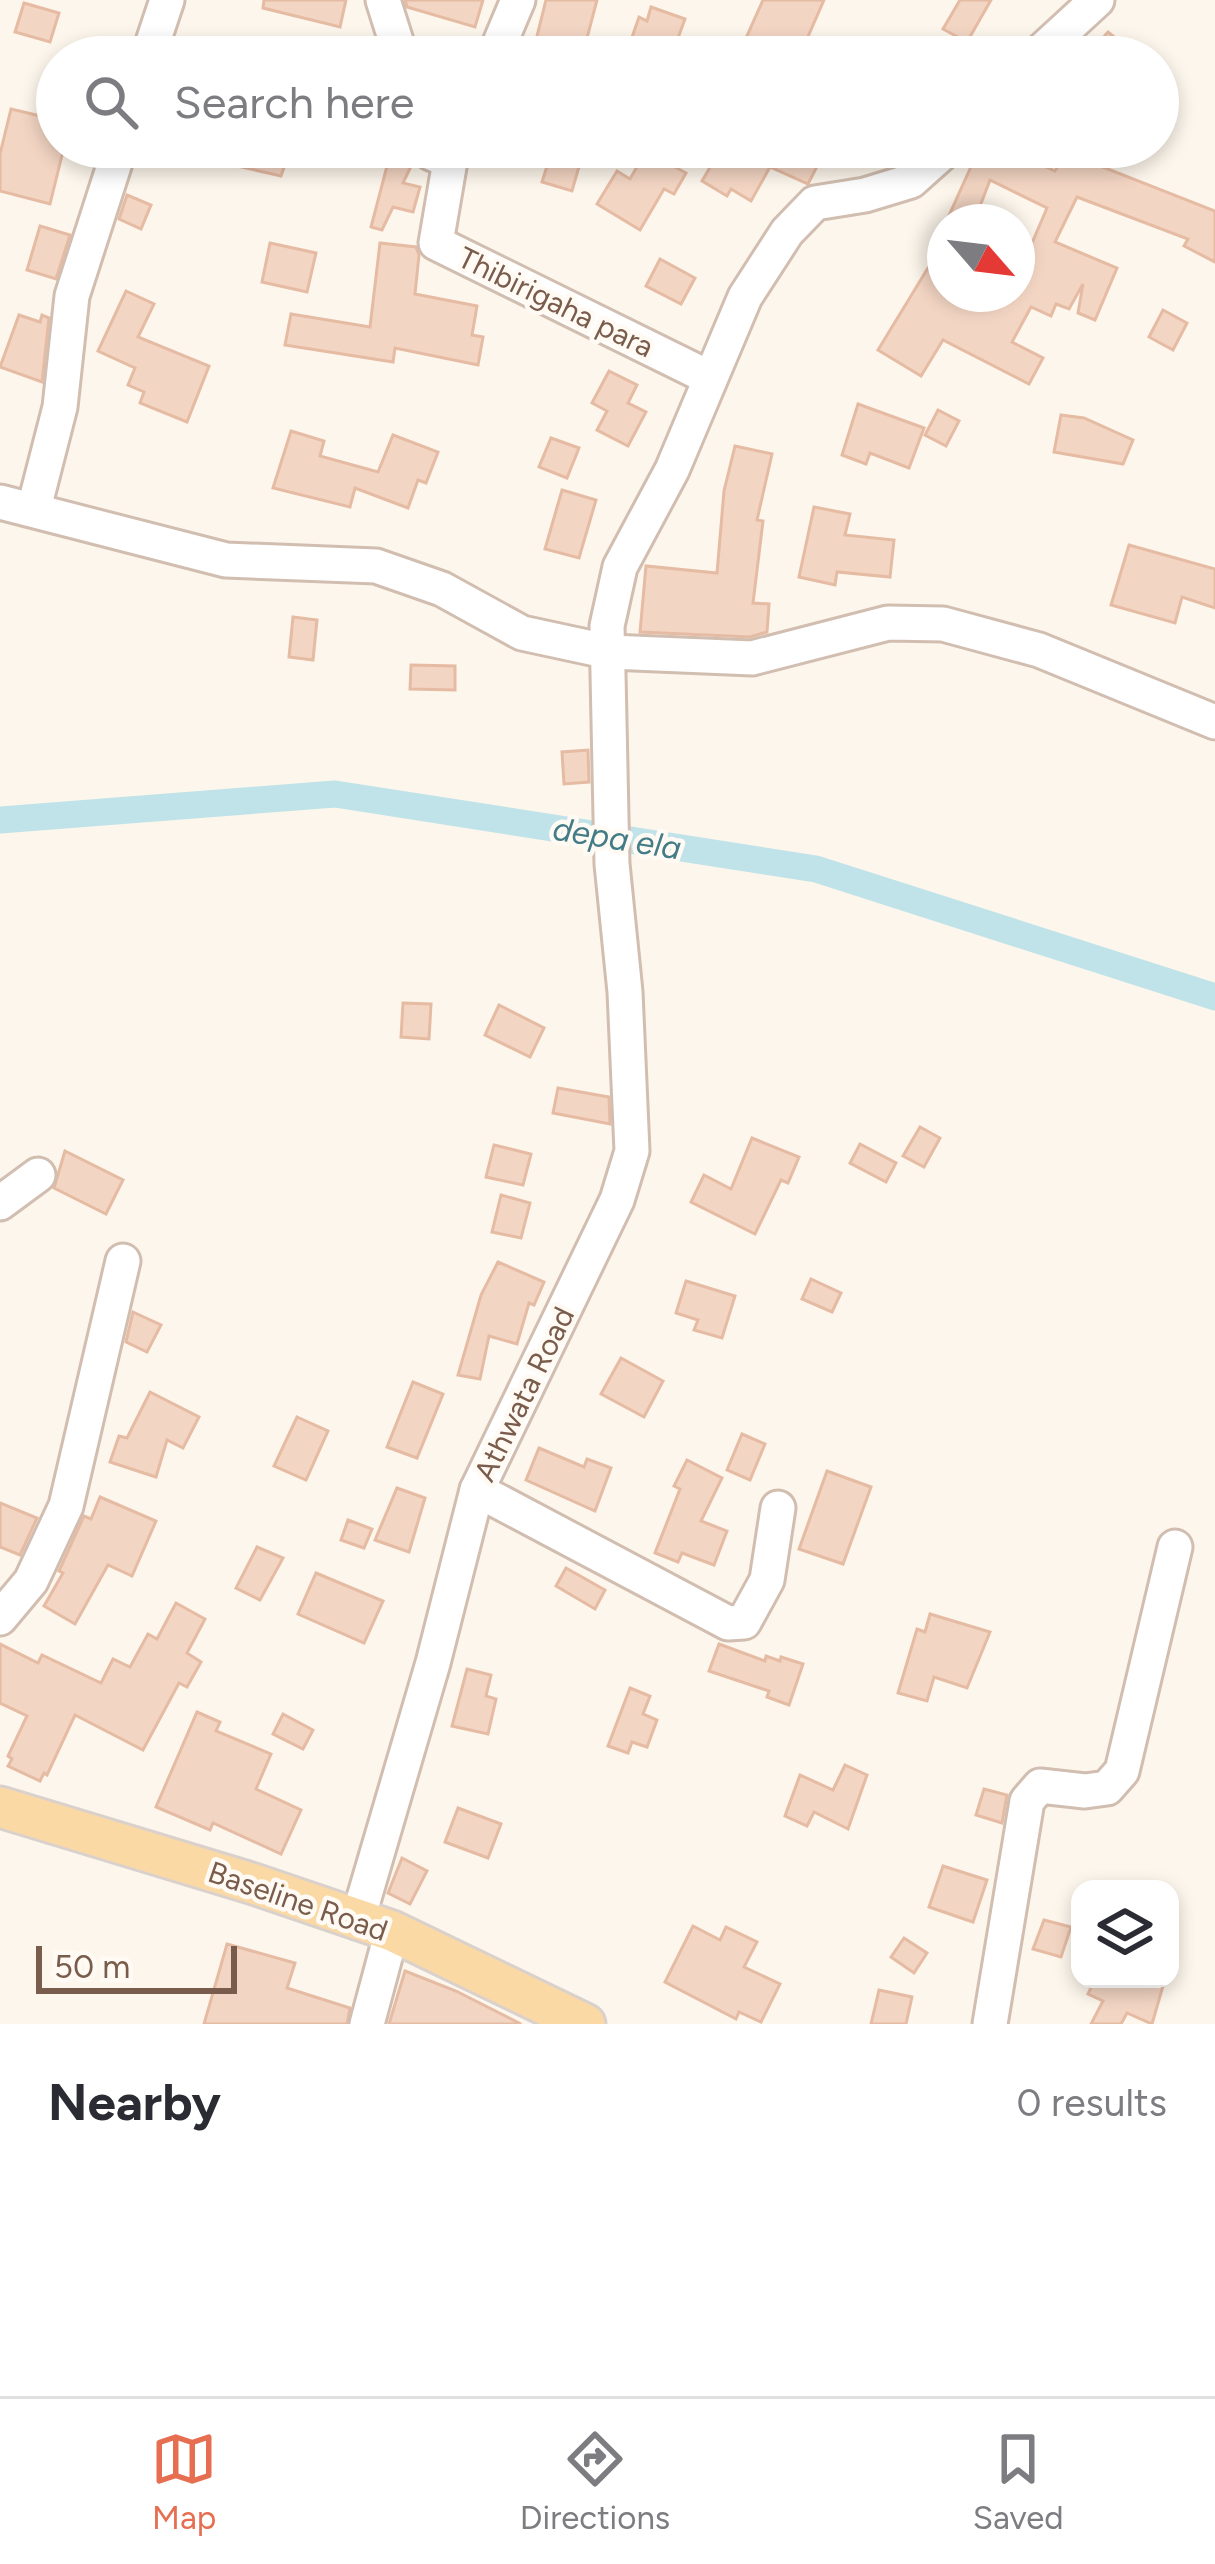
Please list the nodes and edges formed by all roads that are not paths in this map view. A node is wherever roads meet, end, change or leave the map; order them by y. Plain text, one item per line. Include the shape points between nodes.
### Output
1 (166, 0) edge
2 (382, 0) edge
3 (518, 0) edge
4 (1097, 0) edge
5 (155, 36) edge
6 (393, 36) edge
7 (503, 36) edge
8 (1058, 36) edge
9 (113, 168) edge
10 (443, 168) edge
11 (926, 168) edge
12 (710, 378) junction
13 (17, 505) edge
14 (610, 652) junction
15 (1215, 722) edge
16 (38, 1175) dead end
17 (0, 1203) edge
18 (123, 1261) dead end
19 (478, 1490) junction
20 (778, 1508) dead end
21 (1174, 1547) dead end
22 (0, 1618) edge
23 (0, 1808) edge
24 (375, 1926) junction
25 (368, 2024) edge
26 (585, 2024) edge
27 (990, 2024) edge

1 - 5 street
2 - 6 street
3 - 7 street
4 - 8 street
9 - 13 street via 72,296 60,406
10 - 12 street, Thibirigaha para via 436,243
11 - 12 street, Athwata Road via 911,181 815,202 745,297
12 - 14 street, Athwata Road via 620,567
13 - 14 street via 226,560 376,566 442,589 522,633
14 - 15 street via 752,658 888,623 943,623 1040,650
14 - 19 street, Athwata Road via 612,864 632,1151 617,1200
16 - 17 street
18 - 22 street via 66,1506 31,1581
19 - 20 street via 728,1623 744,1622 767,1580
19 - 24 street, Athwata Road
21 - 27 street via 1122,1771 1107,1788 1040,1786 1027,1802
23 - 24 main road, Baseline Road
24 - 25 street, Athwata Road
24 - 26 main road, Baseline Road

